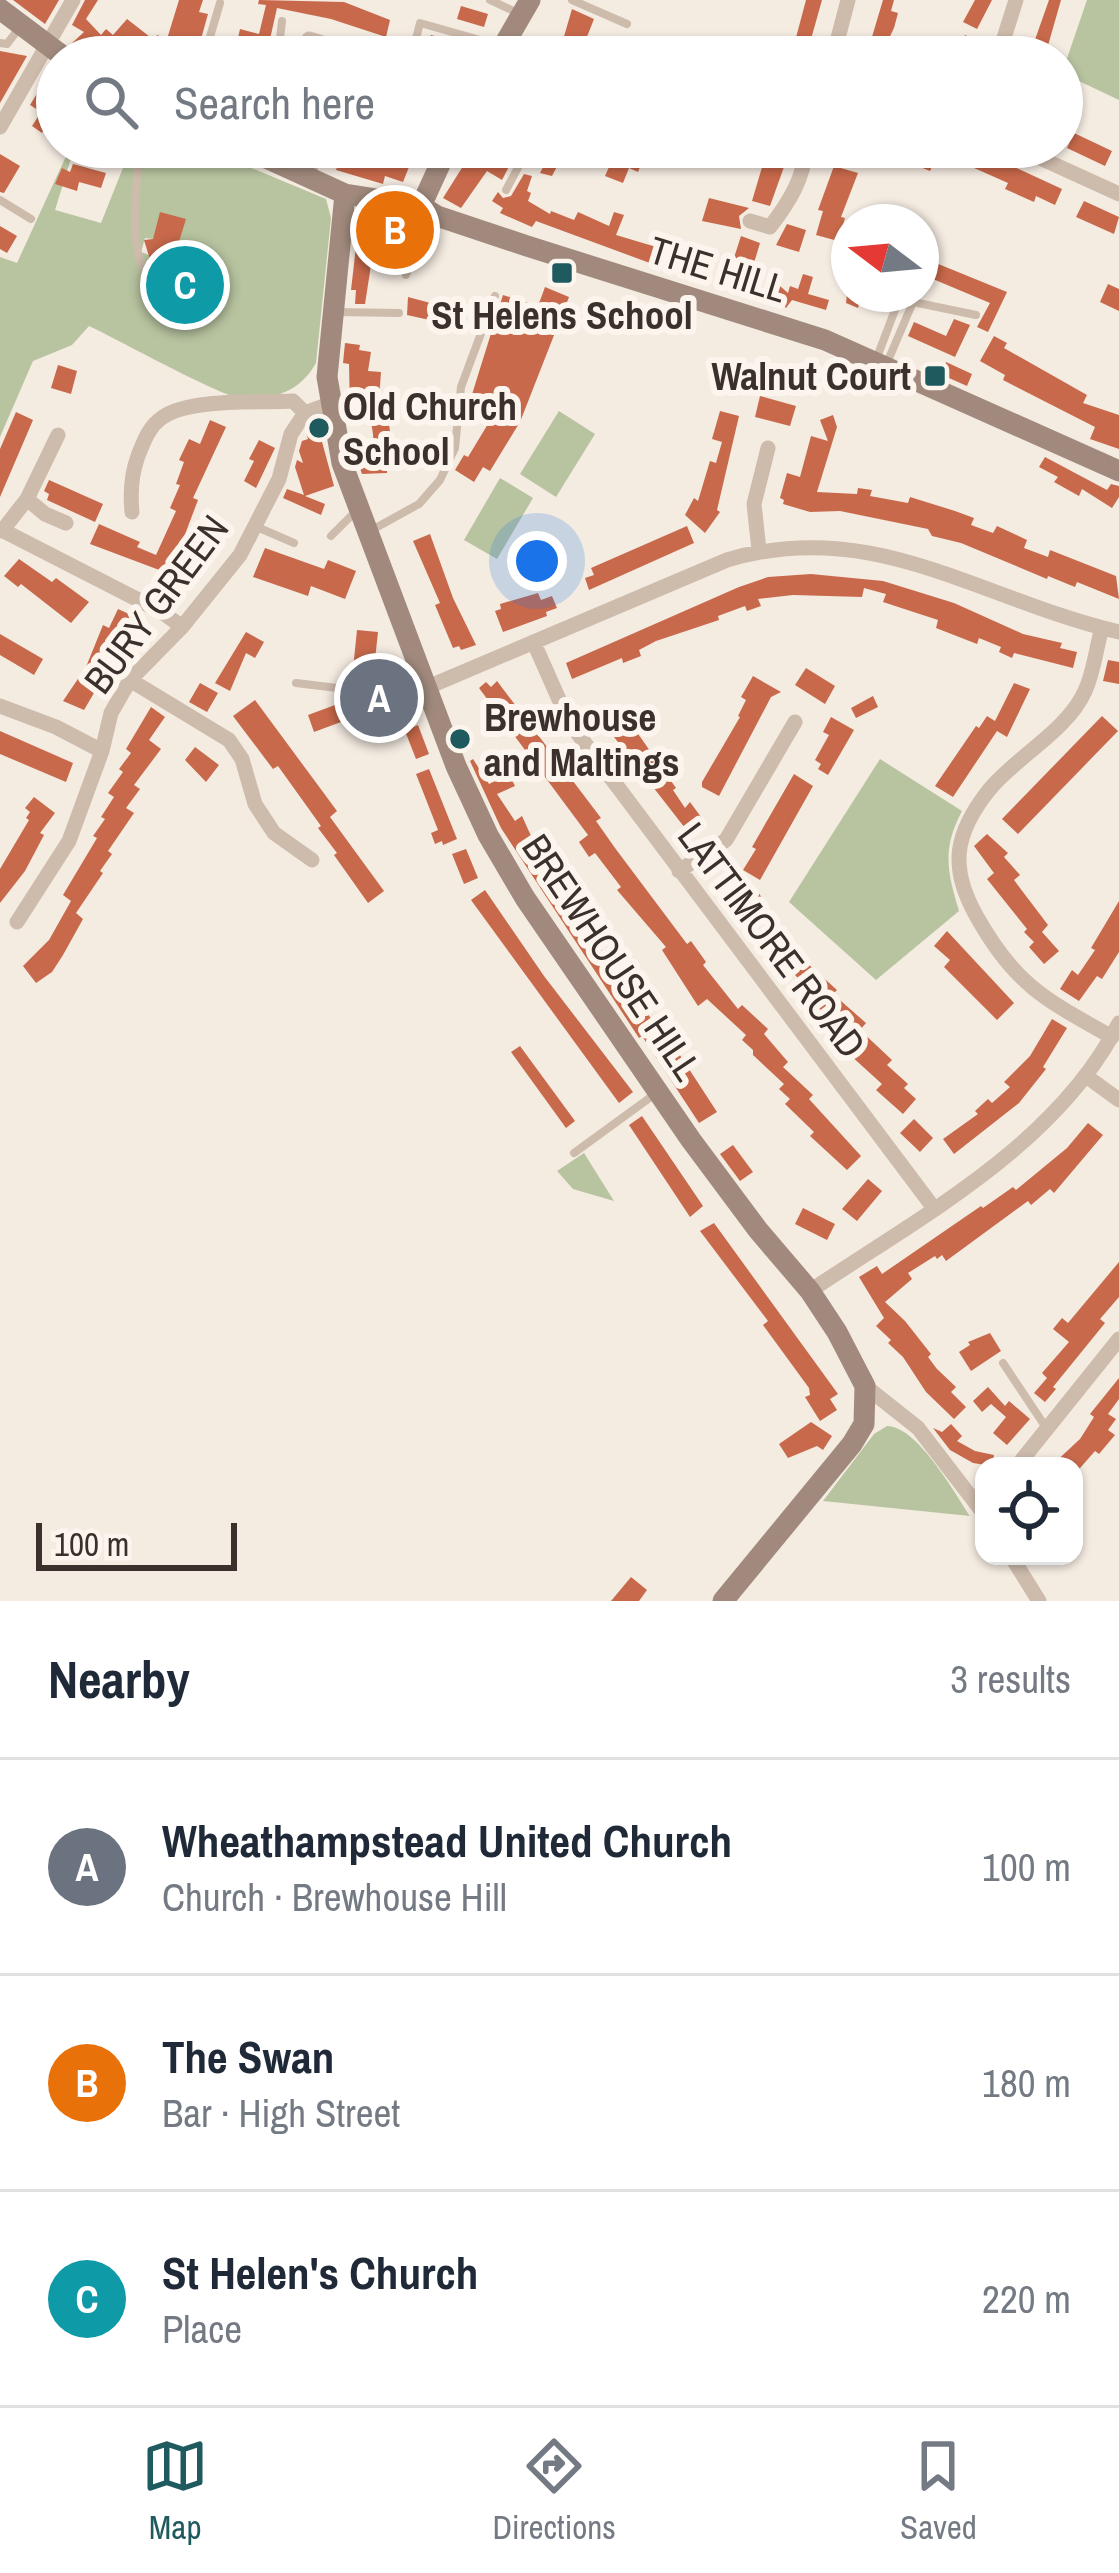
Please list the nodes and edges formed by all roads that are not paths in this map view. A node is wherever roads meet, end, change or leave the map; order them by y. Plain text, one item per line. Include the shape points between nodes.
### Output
1 (73, 0) edge
2 (490, 0) edge
3 (572, 0) edge
4 (848, 0) edge
5 (1016, 0) edge
6 (220, 4) dead end
7 (525, 8) edge
8 (0, 9) edge
9 (282, 21) dead end
10 (627, 24) dead end
11 (20, 27) junction
12 (60, 36) edge
13 (210, 36) edge
14 (280, 36) edge
15 (417, 36) edge
16 (453, 36) edge
17 (509, 36) edge
18 (839, 36) edge
19 (1005, 36) edge
20 (36, 38) edge
21 (0, 43) edge
22 (36, 77) edge
23 (0, 127) edge
24 (138, 168) edge
25 (288, 168) edge
26 (310, 168) edge
27 (440, 168) edge
28 (518, 168) edge
29 (804, 168) edge
30 (1062, 168) edge
31 (307, 178) junction
32 (506, 190) dead end
33 (345, 194) junction
34 (1119, 194) edge
35 (0, 200) edge
36 (424, 208) junction
37 (31, 219) dead end
38 (750, 221) dead end
39 (144, 267) dead end
40 (406, 275) dead end
41 (495, 296) dead end
42 (332, 311) junction
43 (896, 312) edge
44 (399, 313) dead end
45 (976, 315) dead end
46 (882, 362) junction
47 (329, 404) junction
48 (305, 413) junction
49 (58, 435) dead end
50 (768, 448) dead end
51 (1119, 472) edge
52 (27, 499) junction
53 (359, 508) junction
54 (132, 512) dead end
55 (66, 523) dead end
56 (256, 526) junction
57 (1, 530) edge
58 (368, 532) junction
59 (331, 536) dead end
60 (294, 543) dead end
61 (759, 550) junction
62 (182, 627) junction
63 (1110, 630) edge
64 (534, 644) junction
65 (420, 664) junction
66 (130, 680) junction
67 (296, 683) dead end
68 (428, 687) junction
69 (0, 706) edge
70 (795, 722) dead end
71 (102, 751) junction
72 (312, 860) dead end
73 (680, 871) junction
74 (17, 922) dead end
75 (1115, 1030) edge
76 (1086, 1076) junction
77 (658, 1092) junction
78 (1119, 1100) edge
79 (574, 1153) dead end
80 (933, 1207) junction
81 (810, 1291) junction
82 (1119, 1339) edge
83 (1003, 1363) dead end
84 (865, 1386) junction
85 (899, 1412) junction
86 (864, 1424) junction
87 (1048, 1431) junction
88 (1025, 1457) edge
89 (975, 1496) edge
90 (1017, 1565) edge
91 (723, 1601) edge
92 (1040, 1601) edge

1 - 12 street
2 - 7 lane
3 - 10 lane
4 - 18 street
5 - 19 street
6 - 13 lane
7 - 17 street
8 - 11 street
9 - 14 lane
11 - 20 street
11 - 21 lane
15 - 16 lane via 420,23
22 - 23 street
24 - 39 lane via 133,234
25 - 31 street, THE HILL
26 - 31 street
27 - 36 street
28 - 32 lane
29 - 38 street via 770,227
30 - 34 street
31 - 33 street, THE HILL
33 - 36 street, THE HILL
33 - 42 street, BREWHOUSE HILL
35 - 37 lane
36 - 40 lane
36 - 46 street, THE HILL
41 - 58 lane via 460,387 454,448 440,480 409,511
42 - 44 lane
42 - 47 street, BREWHOUSE HILL
43 - 46 lane
45 - 46 lane via 913,302
46 - 51 street, THE HILL
47 - 48 street
47 - 53 street, BREWHOUSE HILL
48 - 54 street via 293,401 166,415 150,429 134,466
48 - 56 street, BURY GREEN
49 - 52 street
50 - 61 street via 754,504
52 - 55 street
52 - 57 street
53 - 58 street, BREWHOUSE HILL
53 - 59 lane
56 - 60 lane
56 - 62 street, BURY GREEN
57 - 62 street
58 - 65 street, BREWHOUSE HILL
61 - 63 street via 873,551
61 - 64 street
62 - 66 street, BURY GREEN
63 - 75 street via 1072,710 990,789 967,824 957,865 999,956 1053,1004
64 - 68 street
64 - 73 street, LATTIMORE ROAD via 569,722
65 - 67 lane via 337,688
65 - 68 street, BREWHOUSE HILL
66 - 71 street, BURY GREEN
66 - 72 street via 229,740 274,833
68 - 77 street, BREWHOUSE HILL via 466,791 505,865
69 - 71 street
70 - 73 street via 726,840
71 - 74 street, BURY GREEN via 69,841
73 - 80 street, LATTIMORE ROAD
75 - 76 street
76 - 78 street
76 - 80 street via 1056,1112
77 - 79 lane
77 - 81 street, BREWHOUSE HILL
80 - 81 street
81 - 84 street, BREWHOUSE HILL
82 - 87 street
83 - 87 lane
84 - 85 street
84 - 86 street
85 - 86 street
85 - 89 street
86 - 91 street
87 - 88 street
90 - 92 street

